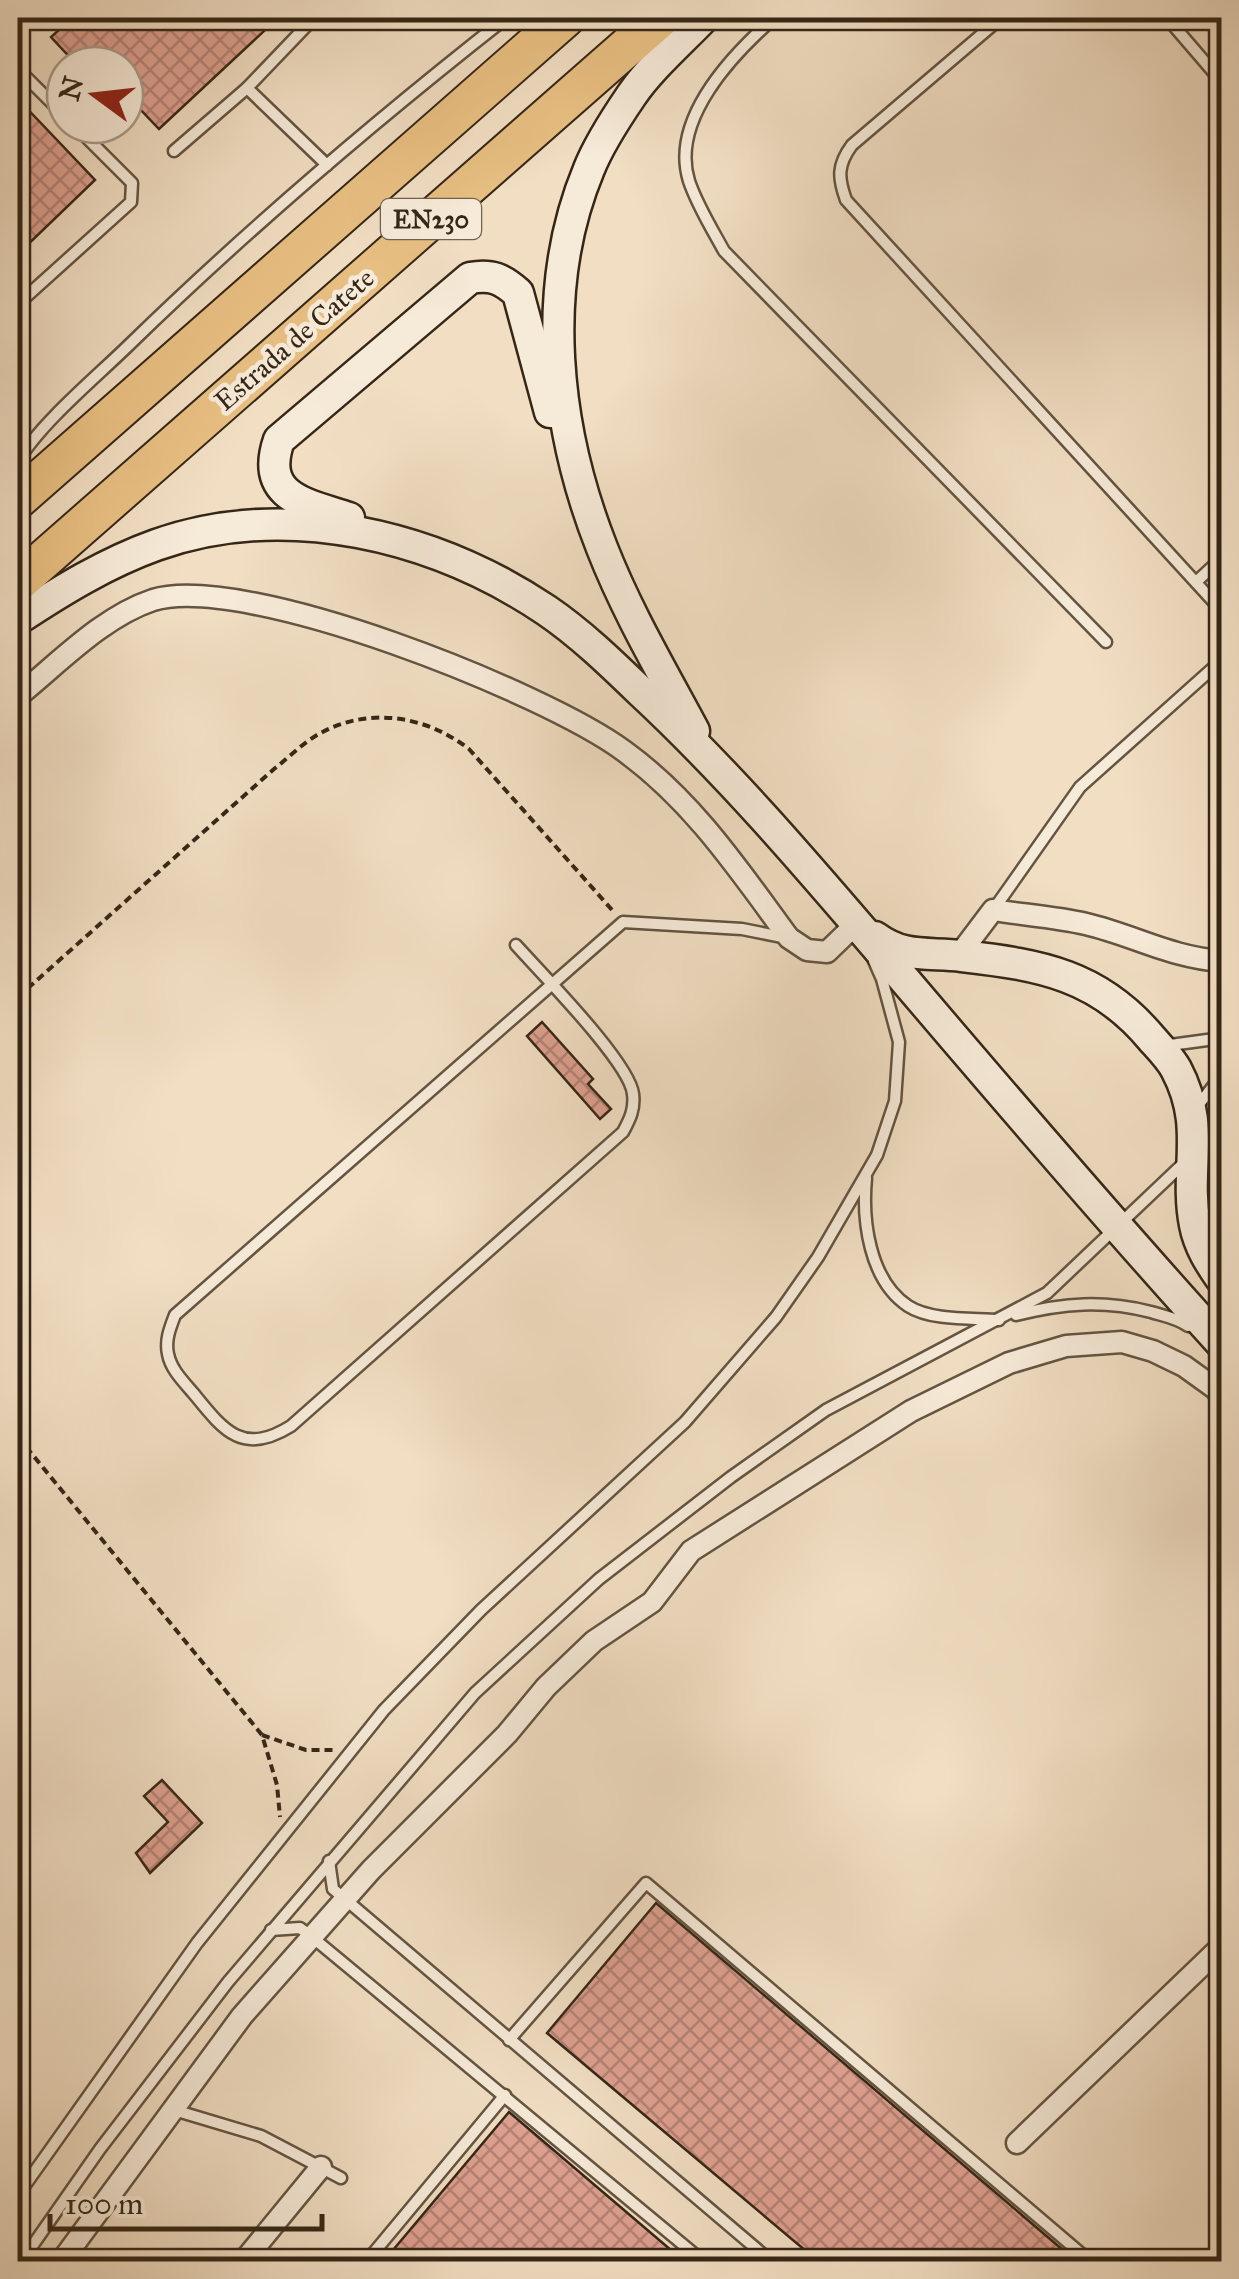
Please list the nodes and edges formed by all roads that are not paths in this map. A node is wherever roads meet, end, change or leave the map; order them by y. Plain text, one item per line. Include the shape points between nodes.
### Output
1 (314, 18) edge
2 (506, 18) edge
3 (565, 18) edge
4 (660, 18) edge
5 (702, 18) edge
6 (774, 18) edge
7 (1001, 18) edge
8 (1167, 18) edge
9 (18, 69) edge
10 (1222, 82) edge
11 (247, 88) junction
12 (45, 96) edge
13 (94, 145) edge
14 (174, 151) dead end
15 (327, 165) junction
16 (18, 304) edge
17 (19, 456) edge
18 (580, 484) junction
19 (18, 499) edge
20 (1222, 558) edge
21 (483, 572) junction
22 (18, 582) edge
23 (1196, 582) junction
24 (1222, 611) edge
25 (18, 619) edge
26 (1106, 642) dead end
27 (1222, 660) edge
28 (18, 696) edge
29 (705, 752) junction
30 (993, 910) junction
31 (856, 924) junction
32 (788, 938) junction
33 (516, 945) dead end
34 (959, 955) junction
35 (1222, 961) edge
36 (552, 984) junction
37 (1222, 1038) edge
38 (1158, 1046) junction
39 (1222, 1075) edge
40 (1193, 1112) junction
41 (1196, 1152) junction
42 (867, 1172) junction
43 (1118, 1229) junction
44 (1222, 1280) edge
45 (999, 1320) junction
46 (1222, 1347) edge
47 (1222, 1398) edge
48 (329, 1861) junction
49 (344, 1900) junction
50 (271, 1930) junction
51 (312, 1937) junction
52 (1222, 1946) edge
53 (509, 2040) junction
54 (505, 2095) junction
55 (174, 2109) junction
56 (1017, 2143) dead end
57 (321, 2167) junction
58 (341, 2178) dead end
59 (18, 2195) edge
60 (21, 2262) edge
61 (61, 2262) edge
62 (243, 2262) edge
63 (366, 2262) edge
64 (704, 2262) edge
65 (772, 2262) edge
66 (1091, 2262) edge

1 - 11 lane
2 - 15 lane
3 - 19 highway, EN230
4 - 22 highway, Estrada de Catete / EN230
5 - 18 street via 633,93 590,168 565,248 557,336
6 - 26 lane via 746,42 705,98 684,154 689,182 724,251
7 - 23 lane via 852,145 841,159 839,181 846,200
8 - 10 lane
9 - 12 lane
11 - 14 lane
11 - 15 lane
13 - 16 lane via 132,183 131,202
15 - 17 lane via 195,281
18 - 21 street via 549,409 518,294 488,275 457,286 279,440 274,469 289,497
18 - 29 street via 630,612
20 - 23 lane
21 - 25 street via 349,529 277,524 160,544 115,561
21 - 29 street via 584,640
23 - 24 lane
27 - 30 lane via 1080,787
28 - 32 street via 116,617 155,600 189,596 304,616 458,665 622,750 687,804
29 - 31 street
30 - 34 street
30 - 35 street via 1084,923 1165,952
31 - 32 street via 827,952
31 - 34 street via 887,946 920,956
31 - 42 lane via 882,980 898,1042 895,1101
31 - 43 street
32 - 36 lane via 623,922
33 - 36 lane
34 - 38 street via 1070,975 1137,1020
36 - 36 lane via 175,1315 168,1334 174,1370 222,1428 258,1440 291,1426 623,1132 633,1114 627,1073
37 - 38 lane
38 - 40 street
39 - 40 lane
40 - 41 street
41 - 43 lane
41 - 44 street via 1195,1225
42 - 45 lane via 867,1234 890,1288 908,1306
42 - 59 lane via 776,1317 685,1422 481,1610 384,1710 197,1943
43 - 45 lane via 1047,1293
43 - 46 street
45 - 46 lane via 1054,1306 1119,1304 1180,1320
45 - 48 lane via 826,1410 599,1579 475,1693
47 - 49 street via 1184,1366 1122,1342 1066,1346 1009,1362 911,1411 691,1551 652,1602 594,1641 546,1686
48 - 49 lane via 333,1889
48 - 50 lane
49 - 51 street
49 - 53 lane
50 - 51 lane via 300,1928
50 - 60 lane
51 - 54 lane
51 - 55 street via 242,2016
52 - 56 street
53 - 65 lane
53 - 66 lane via 646,1883
54 - 63 lane
54 - 64 lane
55 - 57 lane via 261,2136
55 - 61 street
57 - 58 lane
57 - 62 street

